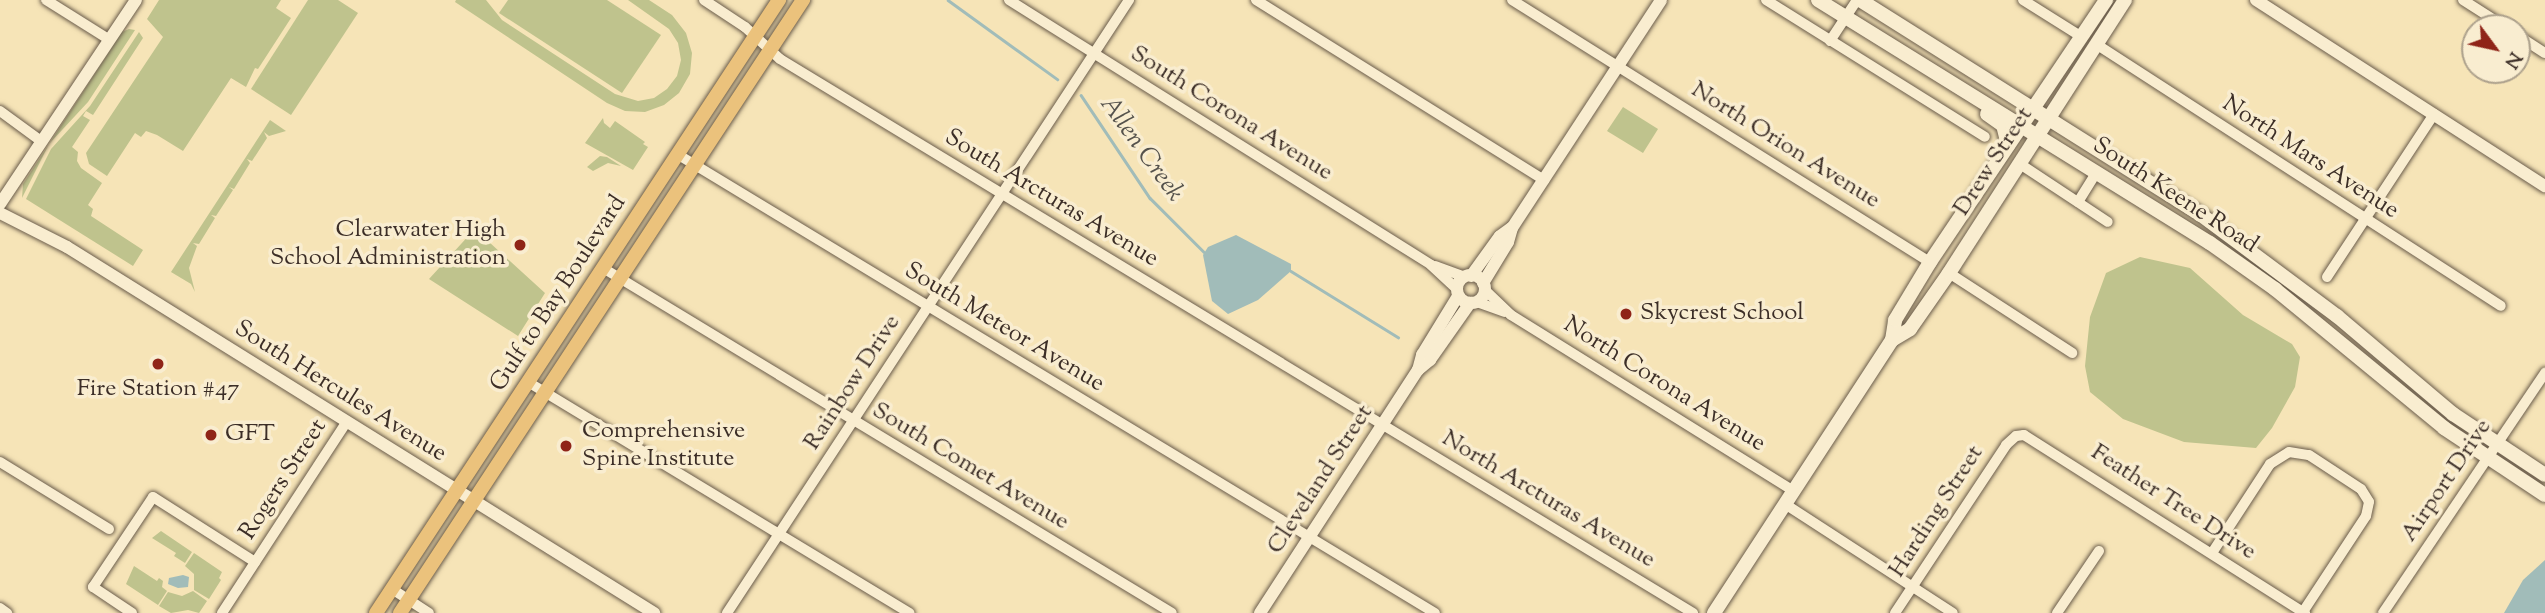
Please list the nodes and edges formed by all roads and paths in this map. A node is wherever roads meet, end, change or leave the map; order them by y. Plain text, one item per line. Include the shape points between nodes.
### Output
1 (46, 0) edge
2 (136, 0) edge
3 (704, 0) edge
4 (779, 0) edge
5 (803, 0) edge
6 (1010, 0) edge
7 (1129, 0) edge
8 (1256, 0) edge
9 (1512, 0) edge
10 (1661, 0) edge
11 (1766, 0) edge
12 (1818, 0) edge
13 (1858, 0) edge
14 (2023, 0) edge
15 (2125, 0) edge
16 (2256, 0) edge
17 (2463, 0) edge
18 (2102, 6) edge
19 (2485, 14) edge
20 (1846, 17) junction
21 (755, 37) junction
22 (2082, 37) junction
23 (110, 40) junction
24 (1830, 41) junction
25 (1885, 42) junction
26 (2096, 44) junction
27 (770, 50) junction
28 (1094, 53) junction
29 (1618, 66) junction
30 (0, 111) edge
31 (2434, 114) junction
32 (2035, 121) junction
33 (1985, 137) dead end
34 (41, 141) junction
35 (2008, 145) junction
36 (677, 154) junction
37 (2020, 164) junction
38 (694, 165) junction
39 (2097, 172) junction
40 (1544, 180) junction
41 (2545, 187) edge
42 (1002, 194) junction
43 (651, 197) junction
44 (2078, 202) junction
45 (0, 204) edge
46 (666, 208) junction
47 (0, 213) edge
48 (2365, 219) junction
49 (2108, 222) dead end
50 (1512, 228) junction
51 (1930, 262) junction
52 (1431, 265) junction
53 (603, 268) junction
54 (1949, 273) junction
55 (1468, 276) junction
56 (2327, 277) dead end
57 (619, 279) junction
58 (1484, 286) junction
59 (1465, 298) junction
60 (2501, 306) dead end
61 (928, 307) junction
62 (1511, 315) junction
63 (1892, 340) junction
64 (2072, 353) dead end
65 (2545, 373) edge
66 (528, 382) junction
67 (545, 392) junction
68 (347, 421) junction
69 (853, 421) junction
70 (1382, 424) junction
71 (2016, 436) joint
72 (2496, 444) junction
73 (2487, 459) junction
74 (0, 462) edge
75 (2545, 475) edge
76 (458, 490) junction
77 (1794, 491) junction
78 (2545, 495) edge
79 (474, 500) junction
80 (1785, 504) junction
81 (109, 529) dead end
82 (778, 534) junction
83 (1310, 537) junction
84 (2098, 551) dead end
85 (2212, 553) junction
86 (256, 562) junction
87 (1912, 587) junction
88 (392, 589) junction
89 (409, 600) junction
90 (0, 608) edge
91 (7, 613) edge
92 (132, 613) edge
93 (222, 613) edge
94 (376, 613) edge
95 (400, 613) edge
96 (429, 613) edge
97 (654, 613) edge
98 (727, 613) edge
99 (910, 613) edge
100 (1172, 613) edge
101 (1260, 613) edge
102 (1435, 613) edge
103 (1693, 613) edge
104 (1714, 613) edge
105 (1895, 613) edge
106 (1953, 613) edge
107 (2057, 613) edge
108 (2304, 613) edge
109 (2383, 613) edge

1 - 23 street
2 - 23 street
3 - 21 street, South Arcturas Avenue
4 - 21 main road, Gulf to Bay Boulevard
5 - 27 main road, Gulf to Bay Boulevard
6 - 28 street, South Corona Avenue
7 - 28 street, Rainbow Drive
8 - 40 street
9 - 29 street, North Orion Avenue
10 - 29 street
11 - 24 street
12 - 20 main road, South Keene Road
13 - 20 street
13 - 32 main road, South Keene Road
14 - 22 street
15 - 26 main road, Drew Street
16 - 31 street
17 - 19 street
18 - 22 main road, Drew Street
18 - 32 main road via 2087,40
20 - 24 street
20 - 25 main road, South Keene Road
21 - 27 street, South Arcturas Avenue
21 - 36 main road, Gulf to Bay Boulevard
22 - 32 main road, Drew Street
23 - 34 street
24 - 33 street
25 - 32 main road, South Keene Road
25 - 35 main road via 1927,76 1999,122
26 - 32 main road, Drew Street via 2061,99
26 - 48 street, North Mars Avenue
27 - 38 main road, Gulf to Bay Boulevard
27 - 42 street, South Arcturas Avenue
28 - 42 street, Rainbow Drive
28 - 52 street, South Corona Avenue
29 - 40 street
29 - 51 street, North Orion Avenue
30 - 34 street
31 - 41 street
31 - 48 street
32 - 35 main road, Drew Street
32 - 37 main road, Drew Street
32 - 39 main road, South Keene Road via 2054,146
32 - 54 main road via 1962,237
32 - 72 main road, South Keene Road via 2180,201 2288,278 2408,379
34 - 45 street
35 - 51 main road, Drew Street
36 - 38 street, South Meteor Avenue
36 - 43 main road, Gulf to Bay Boulevard
37 - 44 street
37 - 54 main road, Drew Street
38 - 46 main road, Gulf to Bay Boulevard
38 - 61 street, South Meteor Avenue
39 - 44 street
39 - 73 main road, South Keene Road via 2275,289
40 - 50 street
42 - 61 street, Rainbow Drive
42 - 70 street, South Arcturas Avenue
43 - 46 street
43 - 53 main road, Gulf to Bay Boulevard
44 - 49 street
46 - 57 main road, Gulf to Bay Boulevard
47 - 68 street, South Hercules Avenue via 67,247
48 - 56 street
48 - 60 street, North Mars Avenue
50 - 55 street
50 - 58 street
51 - 63 main road, Drew Street via 1895,320
52 - 55 street, South Corona Avenue
52 - 59 street, South Corona Avenue
53 - 57 street, South Comet Avenue
53 - 66 main road, Gulf to Bay Boulevard
54 - 63 main road, Drew Street via 1910,329
54 - 64 street
55 - 58 street
55 - 59 street
57 - 67 main road, Gulf to Bay Boulevard
57 - 69 street, South Comet Avenue
58 - 59 street
58 - 62 street, North Corona Avenue
59 - 62 street, North Corona Avenue
59 - 70 street, Cleveland Street via 1422,355 1418,370
61 - 69 street, Rainbow Drive
61 - 83 street, South Meteor Avenue
62 - 77 street, North Corona Avenue
63 - 77 main road, Drew Street
65 - 72 street, Airport Drive
66 - 67 street
66 - 76 main road, Gulf to Bay Boulevard
67 - 79 main road, Gulf to Bay Boulevard
67 - 82 street
68 - 76 street, South Hercules Avenue
68 - 86 street, Rogers Street
69 - 82 street, Rainbow Drive
69 - 100 street, South Comet Avenue
70 - 83 street, Cleveland Street
70 - 103 street, North Arcturas Avenue
71 - 85 street, Feather Tree Drive via 2031,437
71 - 87 street, Harding Street
72 - 73 street, Airport Drive
72 - 75 main road, South Keene Road
73 - 78 main road, South Keene Road
73 - 109 street, Airport Drive
74 - 81 street
76 - 79 street, South Hercules Avenue
76 - 88 main road, Gulf to Bay Boulevard
77 - 80 main road, Drew Street
79 - 89 main road, Gulf to Bay Boulevard
79 - 97 street, South Hercules Avenue
80 - 87 street
80 - 104 main road, Drew Street
82 - 98 street, Rainbow Drive
82 - 99 street
83 - 101 street, Cleveland Street
83 - 102 street, South Meteor Avenue
84 - 107 street
85 - 108 street, Feather Tree Drive
85 - 108 street via 2270,464 2289,452 2309,455 2361,489 2369,502 2366,516
86 - 92 street, Rogers Street via 153,496 93,587
86 - 93 street, Rogers Street
87 - 105 street, Harding Street
87 - 106 street
88 - 89 street
88 - 94 main road, Gulf to Bay Boulevard
89 - 95 main road, Gulf to Bay Boulevard
89 - 96 street
90 - 91 street

